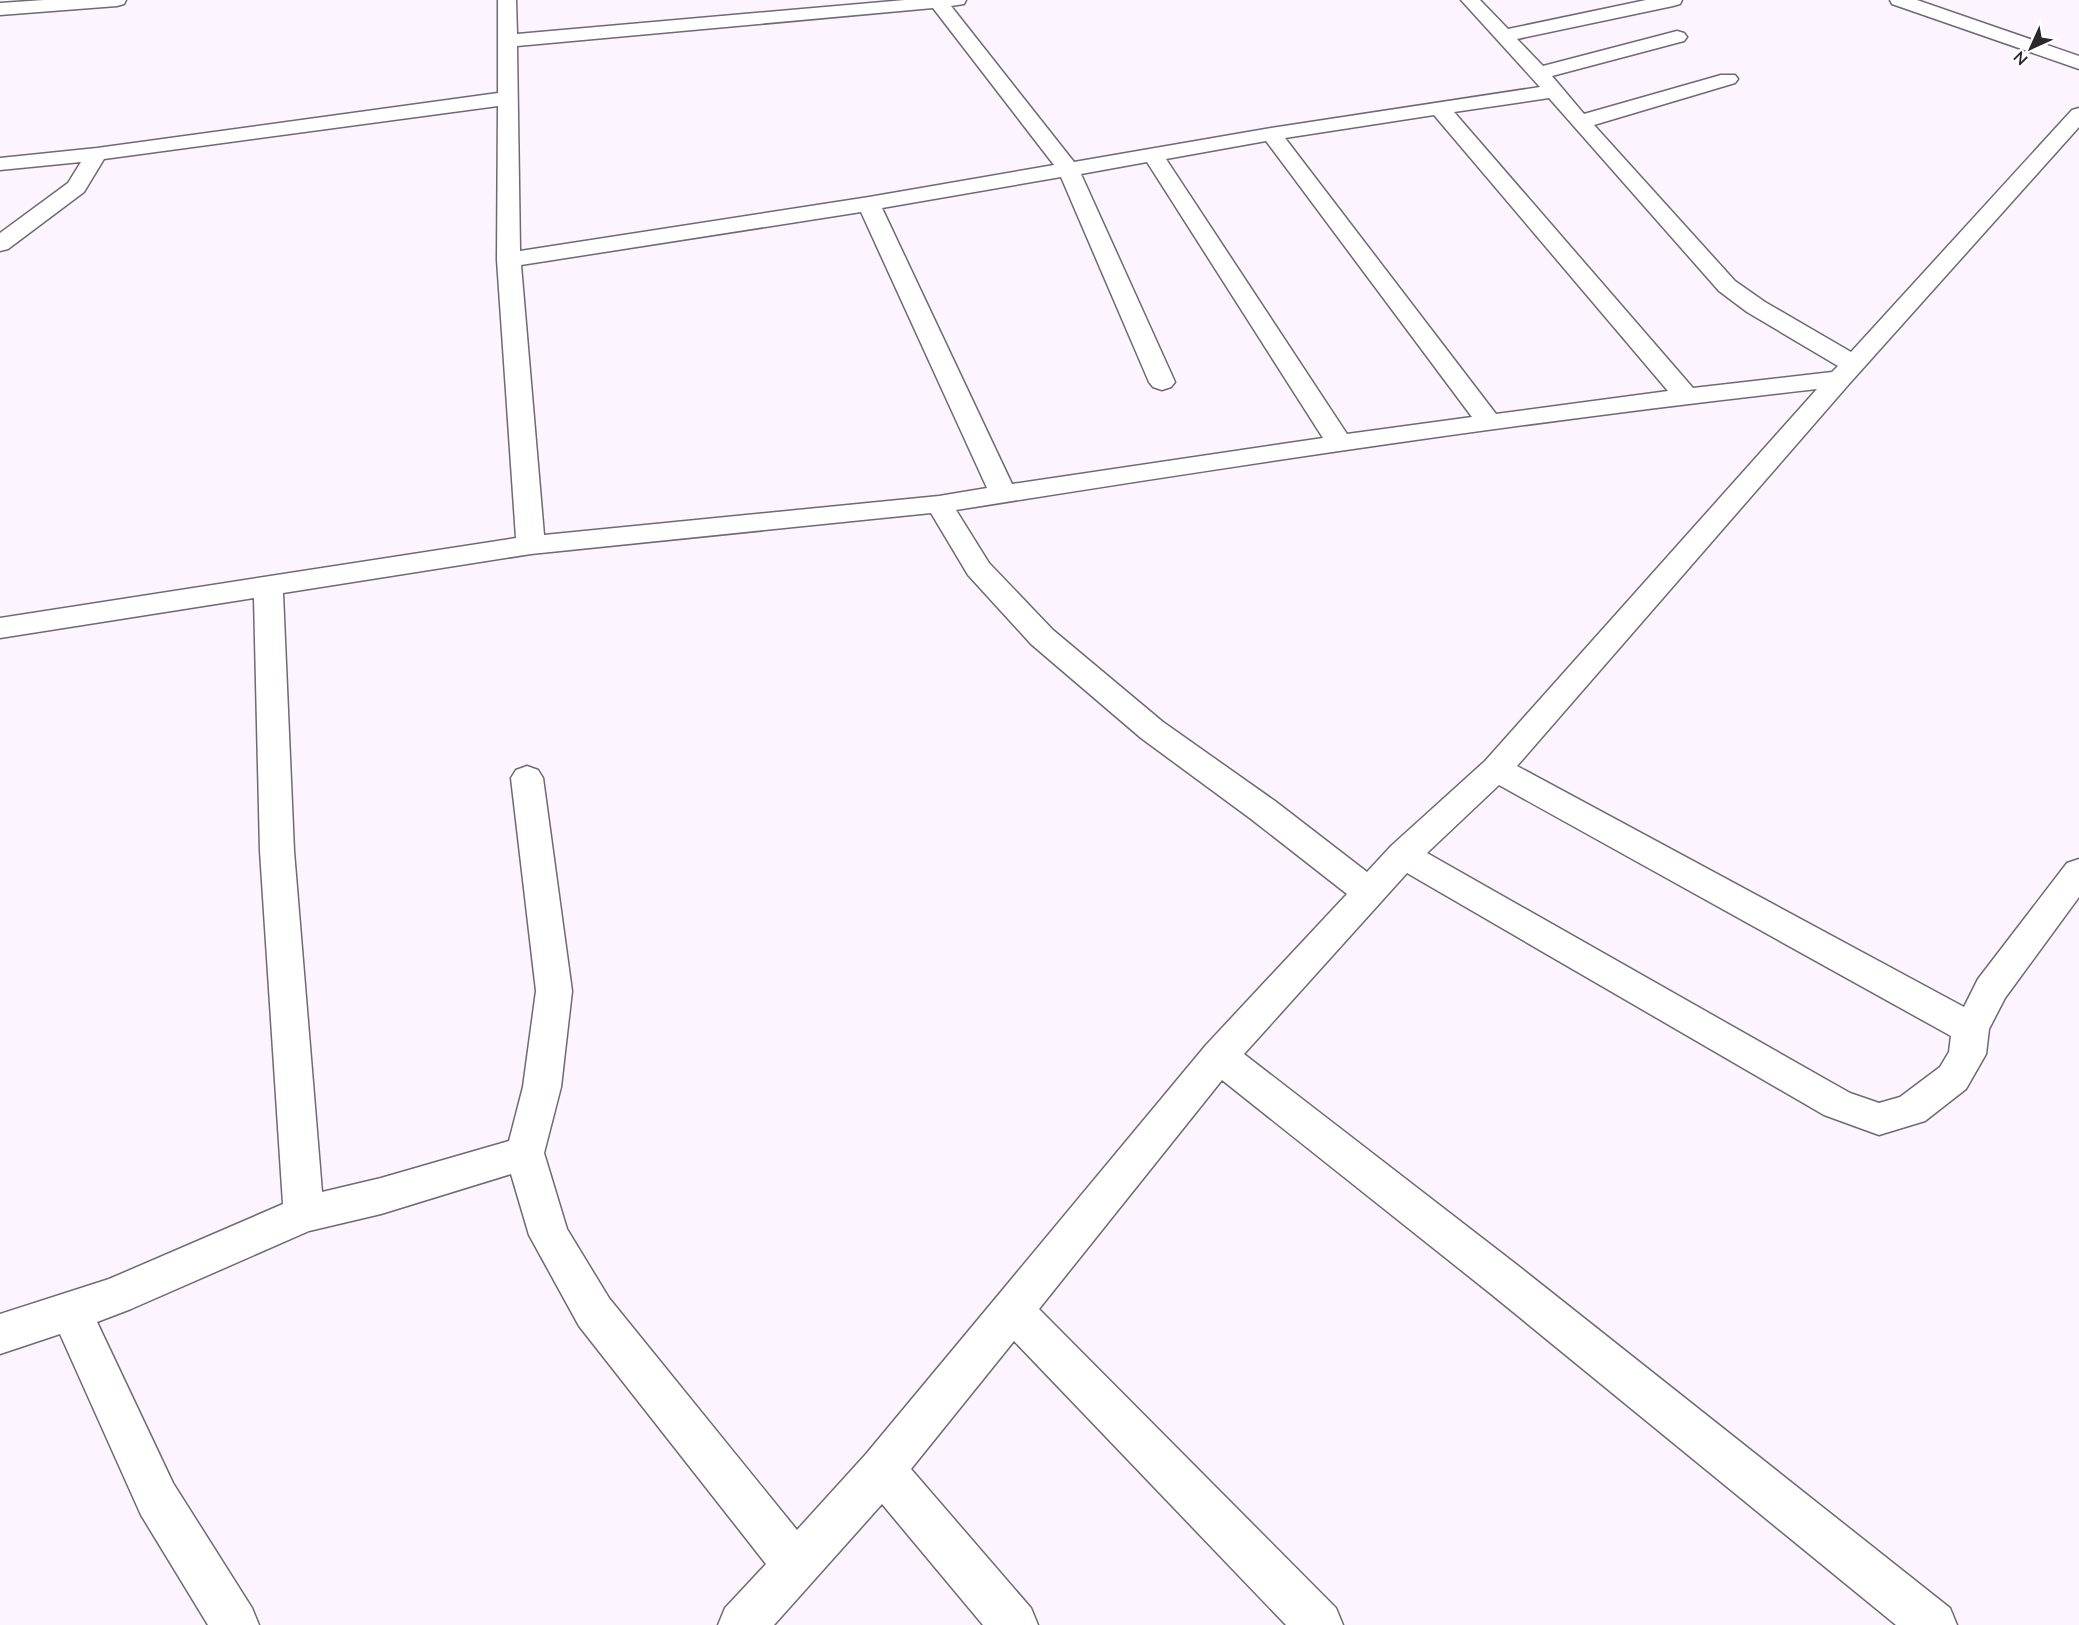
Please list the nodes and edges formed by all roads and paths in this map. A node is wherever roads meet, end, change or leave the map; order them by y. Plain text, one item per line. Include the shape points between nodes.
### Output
1 (117, 0) edge
2 (507, 0) edge
3 (1470, 0) edge
4 (1673, 0) edge
5 (1899, 0) edge
6 (947, 1) edge
7 (0, 9) edge
8 (1502, 36) junction
9 (1677, 37) dead end
10 (508, 41) junction
11 (2079, 63) edge
12 (1539, 73) junction
13 (1728, 79) dead end
14 (1553, 91) junction
15 (509, 98) junction
16 (1438, 108) junction
17 (2079, 114) edge
18 (1580, 122) junction
19 (1271, 134) junction
20 (97, 154) junction
21 (1154, 156) junction
22 (0, 164) edge
23 (1069, 170) junction
24 (869, 204) junction
25 (0, 244) edge
26 (509, 260) junction
27 (1847, 371) junction
28 (1162, 382) dead end
29 (1686, 396) junction
30 (1490, 424) junction
31 (1340, 444) junction
32 (1003, 494) junction
33 (939, 504) junction
34 (531, 545) junction
35 (268, 585) junction
36 (0, 628) edge
37 (1496, 769) junction
38 (527, 778) dead end
39 (1403, 855) junction
40 (2079, 872) edge
41 (1368, 892) junction
42 (1971, 1029) junction
43 (1220, 1056) junction
44 (525, 1153) junction
45 (304, 1214) junction
46 (1011, 1309) junction
47 (70, 1310) junction
48 (0, 1334) edge
49 (882, 1470) junction
50 (795, 1564) junction
51 (236, 1625) edge
52 (742, 1625) edge
53 (1014, 1625) edge
54 (1319, 1625) edge
55 (1933, 1625) edge

1 - 7 street
2 - 10 street
3 - 8 street
4 - 8 street
5 - 11 street
6 - 10 street
6 - 23 street
8 - 12 street
9 - 12 street
10 - 15 street
12 - 14 street
13 - 18 street
14 - 16 street
14 - 18 street
15 - 20 street
15 - 26 street
16 - 19 street
16 - 29 street
17 - 27 street
18 - 27 street via 1727,285
19 - 21 street
19 - 30 street
20 - 22 street
20 - 25 street via 76,187
21 - 23 street
21 - 31 street
23 - 24 street
23 - 28 street
24 - 26 street
24 - 32 street
26 - 34 street
27 - 29 street
27 - 37 street
29 - 30 street
30 - 31 street
31 - 32 street
32 - 33 street
33 - 34 street
33 - 41 street via 978,569 1042,636 1152,730
34 - 35 street
35 - 36 street
35 - 45 street via 277,850
37 - 39 street
37 - 42 street
38 - 44 street via 554,991 542,1087
39 - 41 street
39 - 42 street via 1837,1104 1879,1119 1911,1110 1953,1078 1967,1054
40 - 42 street via 1991,989
41 - 43 street
43 - 46 street
43 - 55 street
44 - 45 street via 381,1196
44 - 50 street via 549,1235 594,1312
45 - 47 street via 116,1296
46 - 49 street
46 - 54 street
47 - 48 street
47 - 51 street via 157,1499
49 - 50 street
49 - 53 street
50 - 52 street

